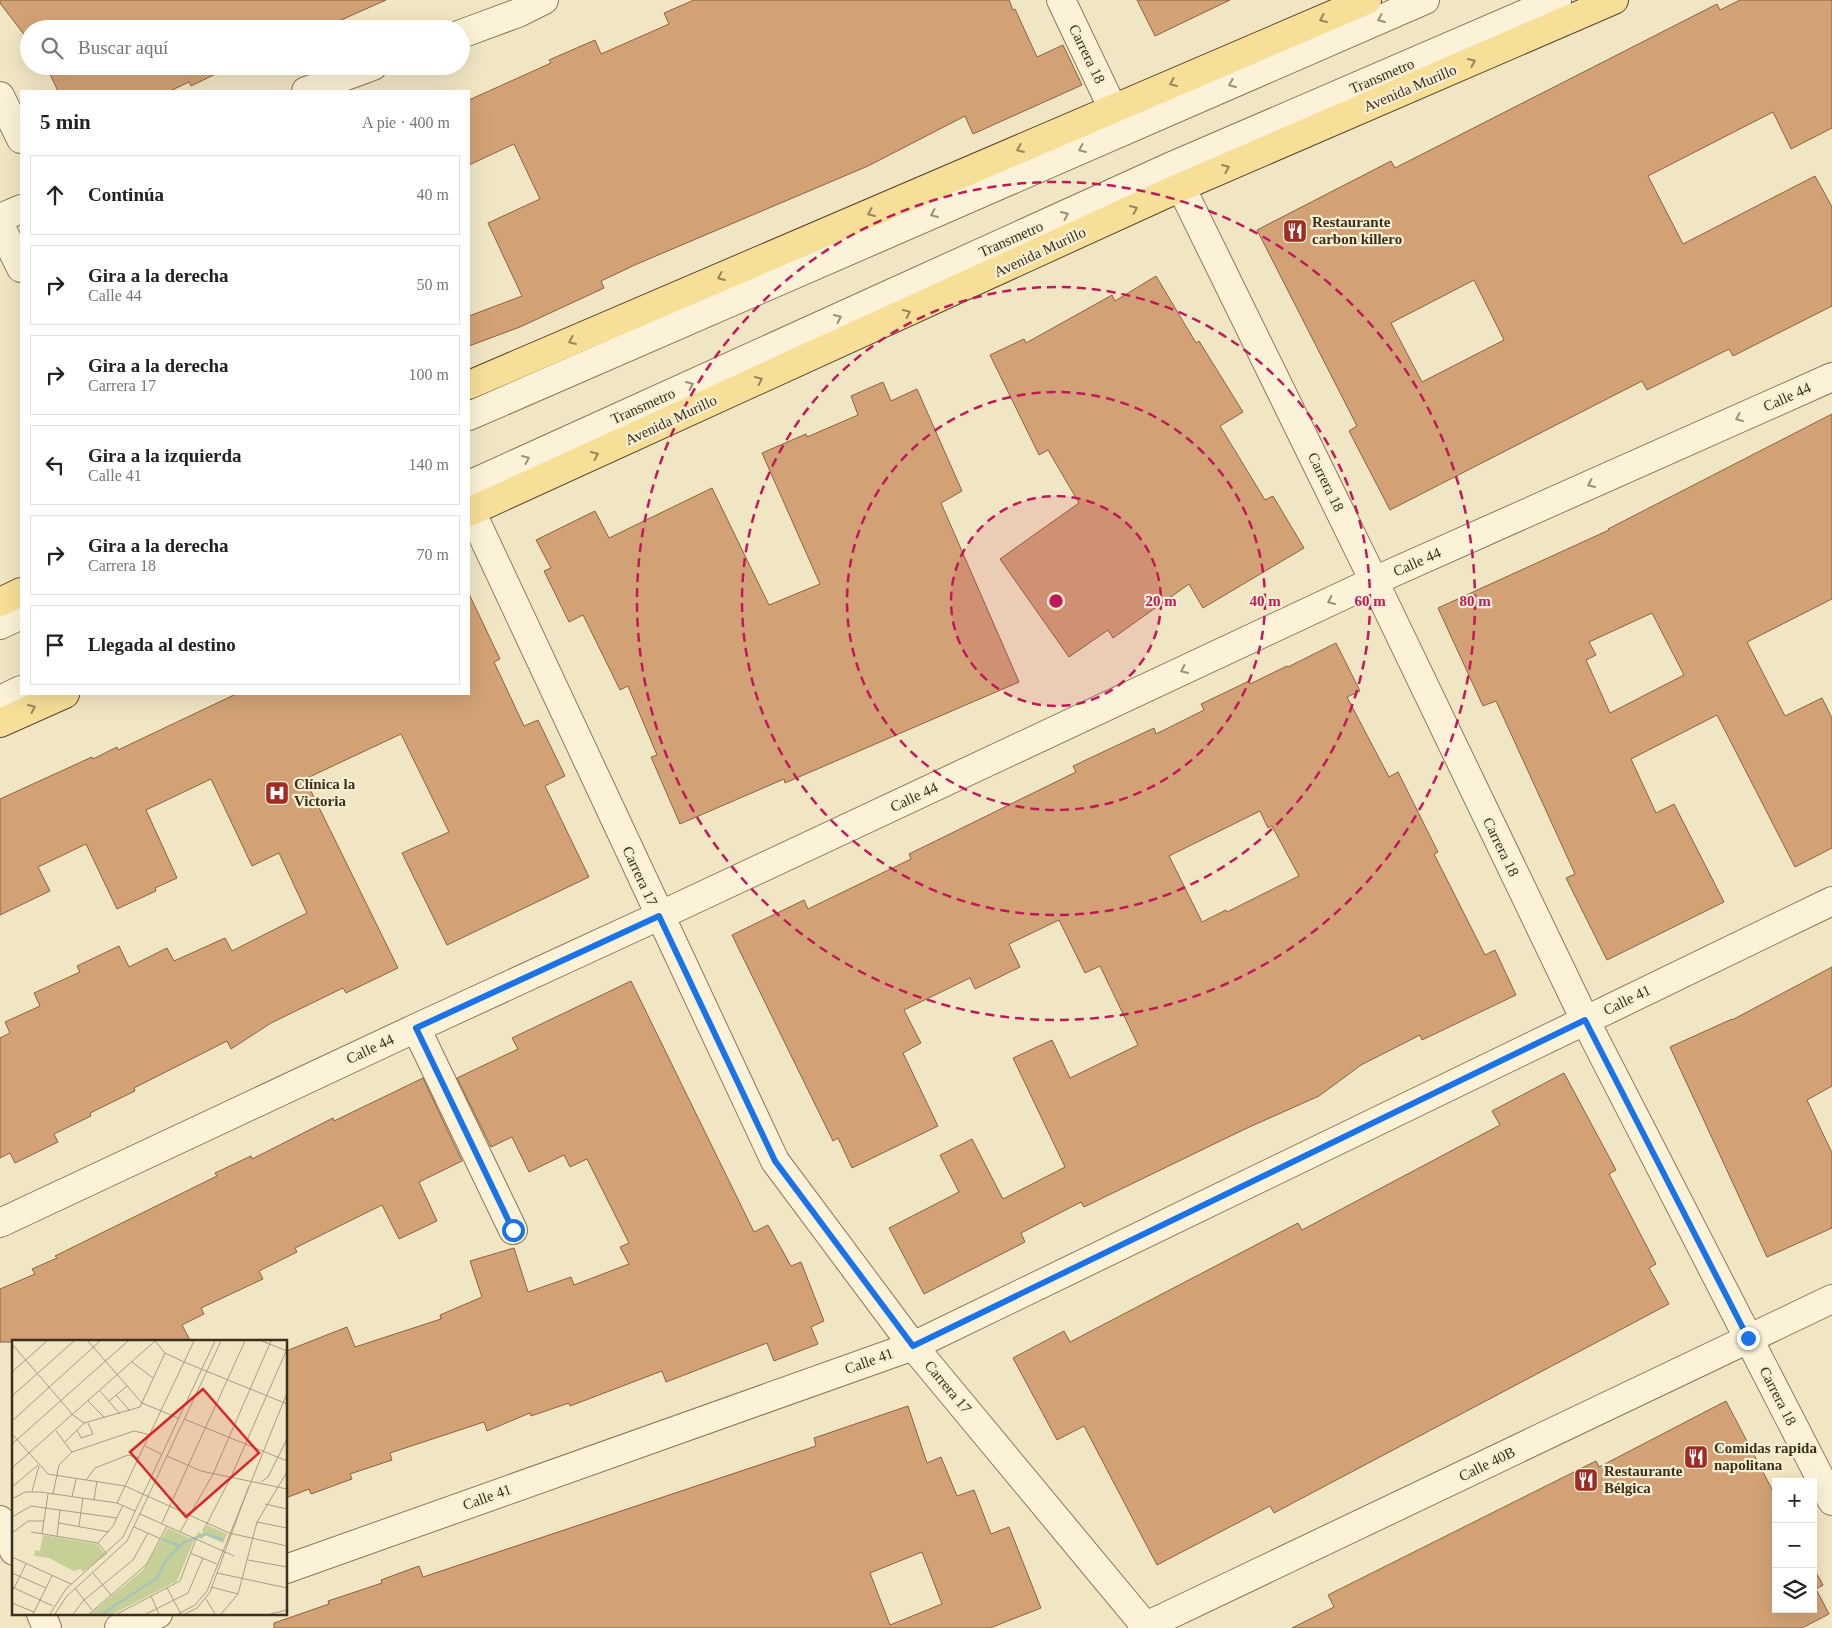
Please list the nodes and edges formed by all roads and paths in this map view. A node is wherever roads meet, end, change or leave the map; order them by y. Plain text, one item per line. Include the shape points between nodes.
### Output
1 (544, 0) edge
2 (1061, 0) edge
3 (1367, 0) edge
4 (1426, 0) edge
5 (1557, 0) edge
6 (1614, 0) edge
7 (515, 6) edge
8 (470, 29) edge
9 (349, 75) edge
10 (309, 90) edge
11 (0, 96) edge
12 (1113, 109) junction
13 (20, 137) edge
14 (1182, 188) junction
15 (20, 209) edge
16 (0, 218) edge
17 (0, 225) edge
18 (20, 266) edge
19 (1832, 377) edge
20 (470, 385) edge
21 (470, 416) edge
22 (470, 502) edge
23 (470, 502) edge
24 (470, 504) edge
25 (1374, 581) junction
26 (20, 592) edge
27 (0, 602) edge
28 (20, 615) edge
29 (0, 625) edge
30 (20, 690) edge
31 (63, 695) edge
32 (0, 700) edge
33 (0, 723) edge
34 (1832, 901) edge
35 (659, 916) junction
36 (1585, 1020) junction
37 (416, 1028) junction
38 (0, 1223) edge
39 (513, 1230) dead end
40 (1832, 1299) edge
41 (1748, 1338) junction
42 (913, 1346) junction
43 (1832, 1501) edge
44 (0, 1520) edge
45 (12, 1547) edge
46 (288, 1568) edge
47 (42, 1616) edge
48 (153, 1616) edge
49 (1145, 1627) edge
50 (47, 1628) edge
51 (120, 1628) edge

1 - 7 street
2 - 12 street, Carrera 18
3 -> 12 main road
4 -> 21 street
22 -> 5 street, Transmetro via 1172,166
14 -> 6 main road, Avenida Murillo
7 - 8 street
9 - 10 street
11 - 13 street
12 -> 20 main road
23 -> 14 main road, Avenida Murillo
14 - 25 street, Carrera 18
15 - 16 street
17 - 18 street
19 -> 25 street, Calle 44
24 - 35 street, Carrera 17
25 -> 35 street, Calle 44
25 - 36 street, Carrera 18
26 - 27 main road
28 - 29 street
30 - 32 street
33 -> 31 main road
34 - 36 street, Calle 41
35 - 37 street, Calle 44
35 - 42 street, Carrera 17 via 775,1161
36 - 41 street, Carrera 18
36 - 42 street, Calle 41
37 - 38 street, Calle 44
37 - 39 street
40 - 41 street, Calle 40B
41 - 43 street, Carrera 18
41 - 49 street, Calle 40B
42 - 46 street, Calle 41
42 - 49 street, Carrera 17
44 - 45 street
47 - 50 street
48 - 51 street

